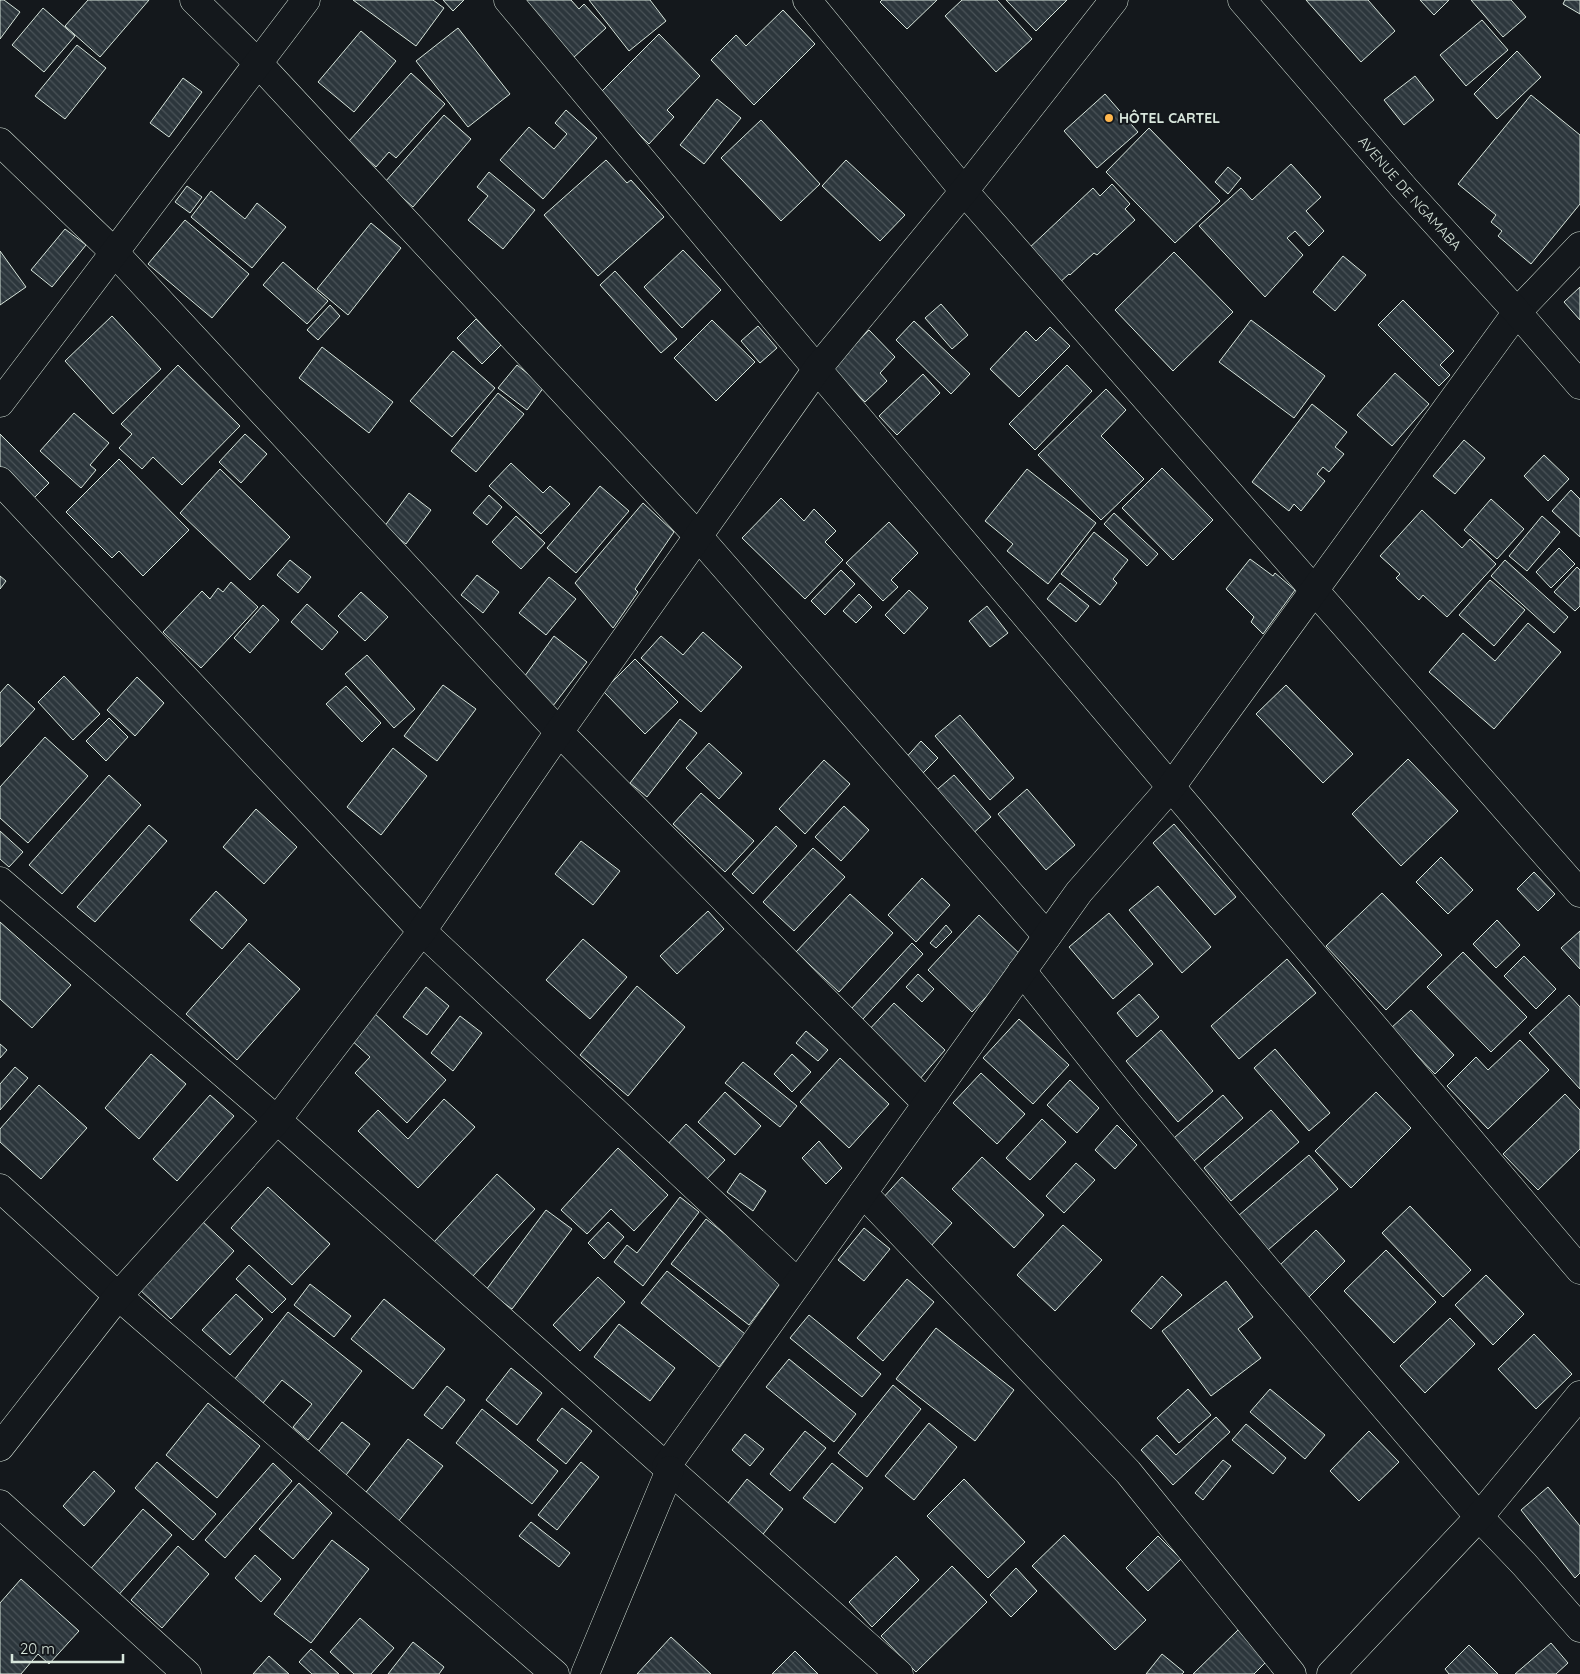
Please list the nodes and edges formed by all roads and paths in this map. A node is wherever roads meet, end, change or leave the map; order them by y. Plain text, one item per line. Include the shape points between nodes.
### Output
1 (194, 0) edge
2 (306, 0) edge
3 (508, 0) edge
4 (807, 0) edge
5 (1114, 0) edge
6 (1242, 0) edge
7 (258, 63) junction
8 (0, 142) edge
9 (964, 191) junction
10 (1580, 246) edge
11 (114, 252) junction
12 (1517, 312) junction
13 (817, 369) junction
14 (1580, 385) edge
15 (0, 402) edge
16 (0, 482) edge
17 (697, 536) junction
18 (1315, 590) junction
19 (559, 732) junction
20 (1171, 787) junction
21 (0, 881) edge
22 (1580, 893) edge
23 (422, 931) junction
24 (1047, 936) junction
25 (1022, 972) junction
26 (927, 1104) junction
27 (277, 1120) junction
28 (0, 1188) edge
29 (863, 1193) junction
30 (1580, 1270) edge
31 (798, 1283) junction
32 (118, 1296) junction
33 (1580, 1395) edge
34 (0, 1448) edge
35 (668, 1469) junction
36 (0, 1504) edge
37 (1479, 1517) junction
38 (1580, 1628) edge
39 (187, 1674) edge
40 (555, 1674) edge
41 (585, 1674) edge
42 (899, 1674) edge
43 (1292, 1674) edge
44 (1331, 1674) edge

1 - 7 street
2 - 7 street
3 - 13 street
4 - 9 street
5 - 9 street
6 - 12 street, AVENUE DE NGAMABA via 1405,189
7 - 11 street
7 - 17 street
8 - 11 street
9 - 13 street
9 - 18 street
10 - 12 street
11 - 15 street
11 - 19 street
12 - 14 street, AVENUE DE NGAMABA
12 - 18 street
13 - 17 street
13 - 20 street
16 - 23 street
17 - 19 street
17 - 24 street
18 - 20 street
18 - 22 street
19 - 23 street
19 - 26 street
20 - 24 street via 1079,892
20 - 30 street
21 - 27 street
23 - 27 street
23 - 31 street
24 - 25 street
25 - 26 street
25 - 37 street via 1262,1264
26 - 29 street
27 - 32 street
27 - 35 street
28 - 32 street
29 - 31 street
29 - 43 street via 1128,1472
31 - 35 street
32 - 34 street
32 - 40 street
33 - 37 street
35 - 41 street
35 - 42 street
36 - 39 street
37 - 38 street
37 - 44 street

